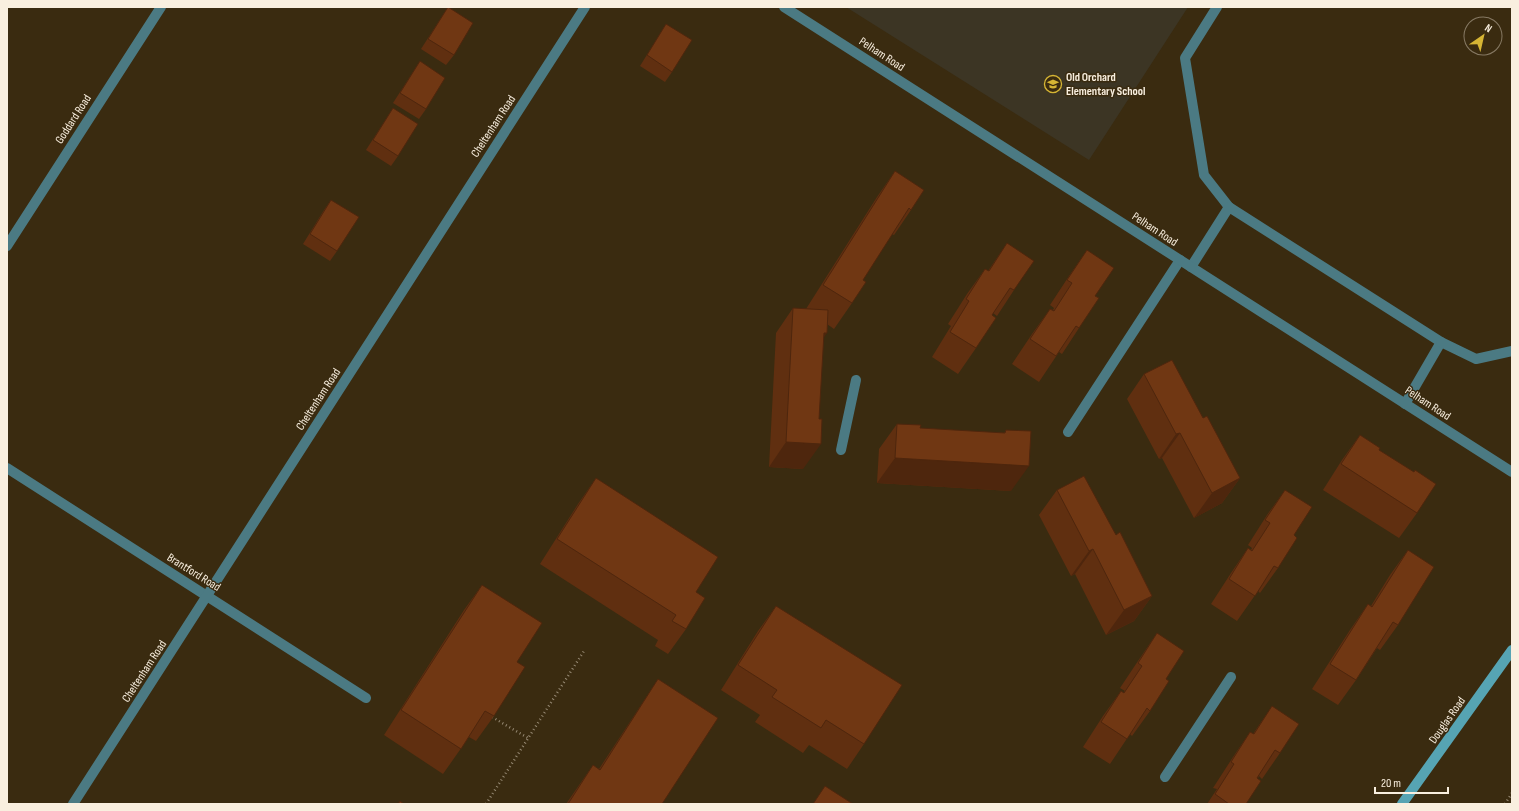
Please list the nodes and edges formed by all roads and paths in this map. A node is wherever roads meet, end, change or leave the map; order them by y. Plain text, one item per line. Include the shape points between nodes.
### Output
1 (161, 7) edge
2 (585, 7) edge
3 (784, 7) edge
4 (1218, 7) edge
5 (1229, 207) junction
6 (7, 246) edge
7 (1180, 260) junction
8 (1191, 267) junction
9 (1441, 342) junction
10 (1512, 351) edge
11 (856, 380) dead end
12 (1405, 404) junction
13 (1068, 432) dead end
14 (841, 450) dead end
15 (7, 468) edge
16 (1512, 472) edge
17 (207, 596) junction
18 (1512, 650) edge
19 (584, 651) dead end
20 (1231, 677) dead end
21 (366, 698) dead end
22 (492, 717) edge
23 (528, 738) junction
24 (1165, 777) dead end
25 (1512, 793) edge
26 (73, 804) edge
27 (486, 804) edge
28 (1402, 804) edge
29 (1505, 804) edge

1 - 6 street, Goddard Road
2 - 17 street, Cheltenham Road
3 - 7 street, Pelham Road
4 - 5 street via 1185,58 1204,175
5 - 8 street
5 - 9 street
7 - 8 street, Pelham Road
7 - 13 street
8 - 12 street, Pelham Road
9 - 10 street via 1476,359
9 - 12 street
11 - 14 street
12 - 16 street, Pelham Road
15 - 17 street, Brantford Road
17 - 21 street, Brantford Road
17 - 26 street, Cheltenham Road
18 - 28 street, Douglas Road
19 - 23 path
20 - 24 street
22 - 23 path
23 - 27 path
25 - 29 path

